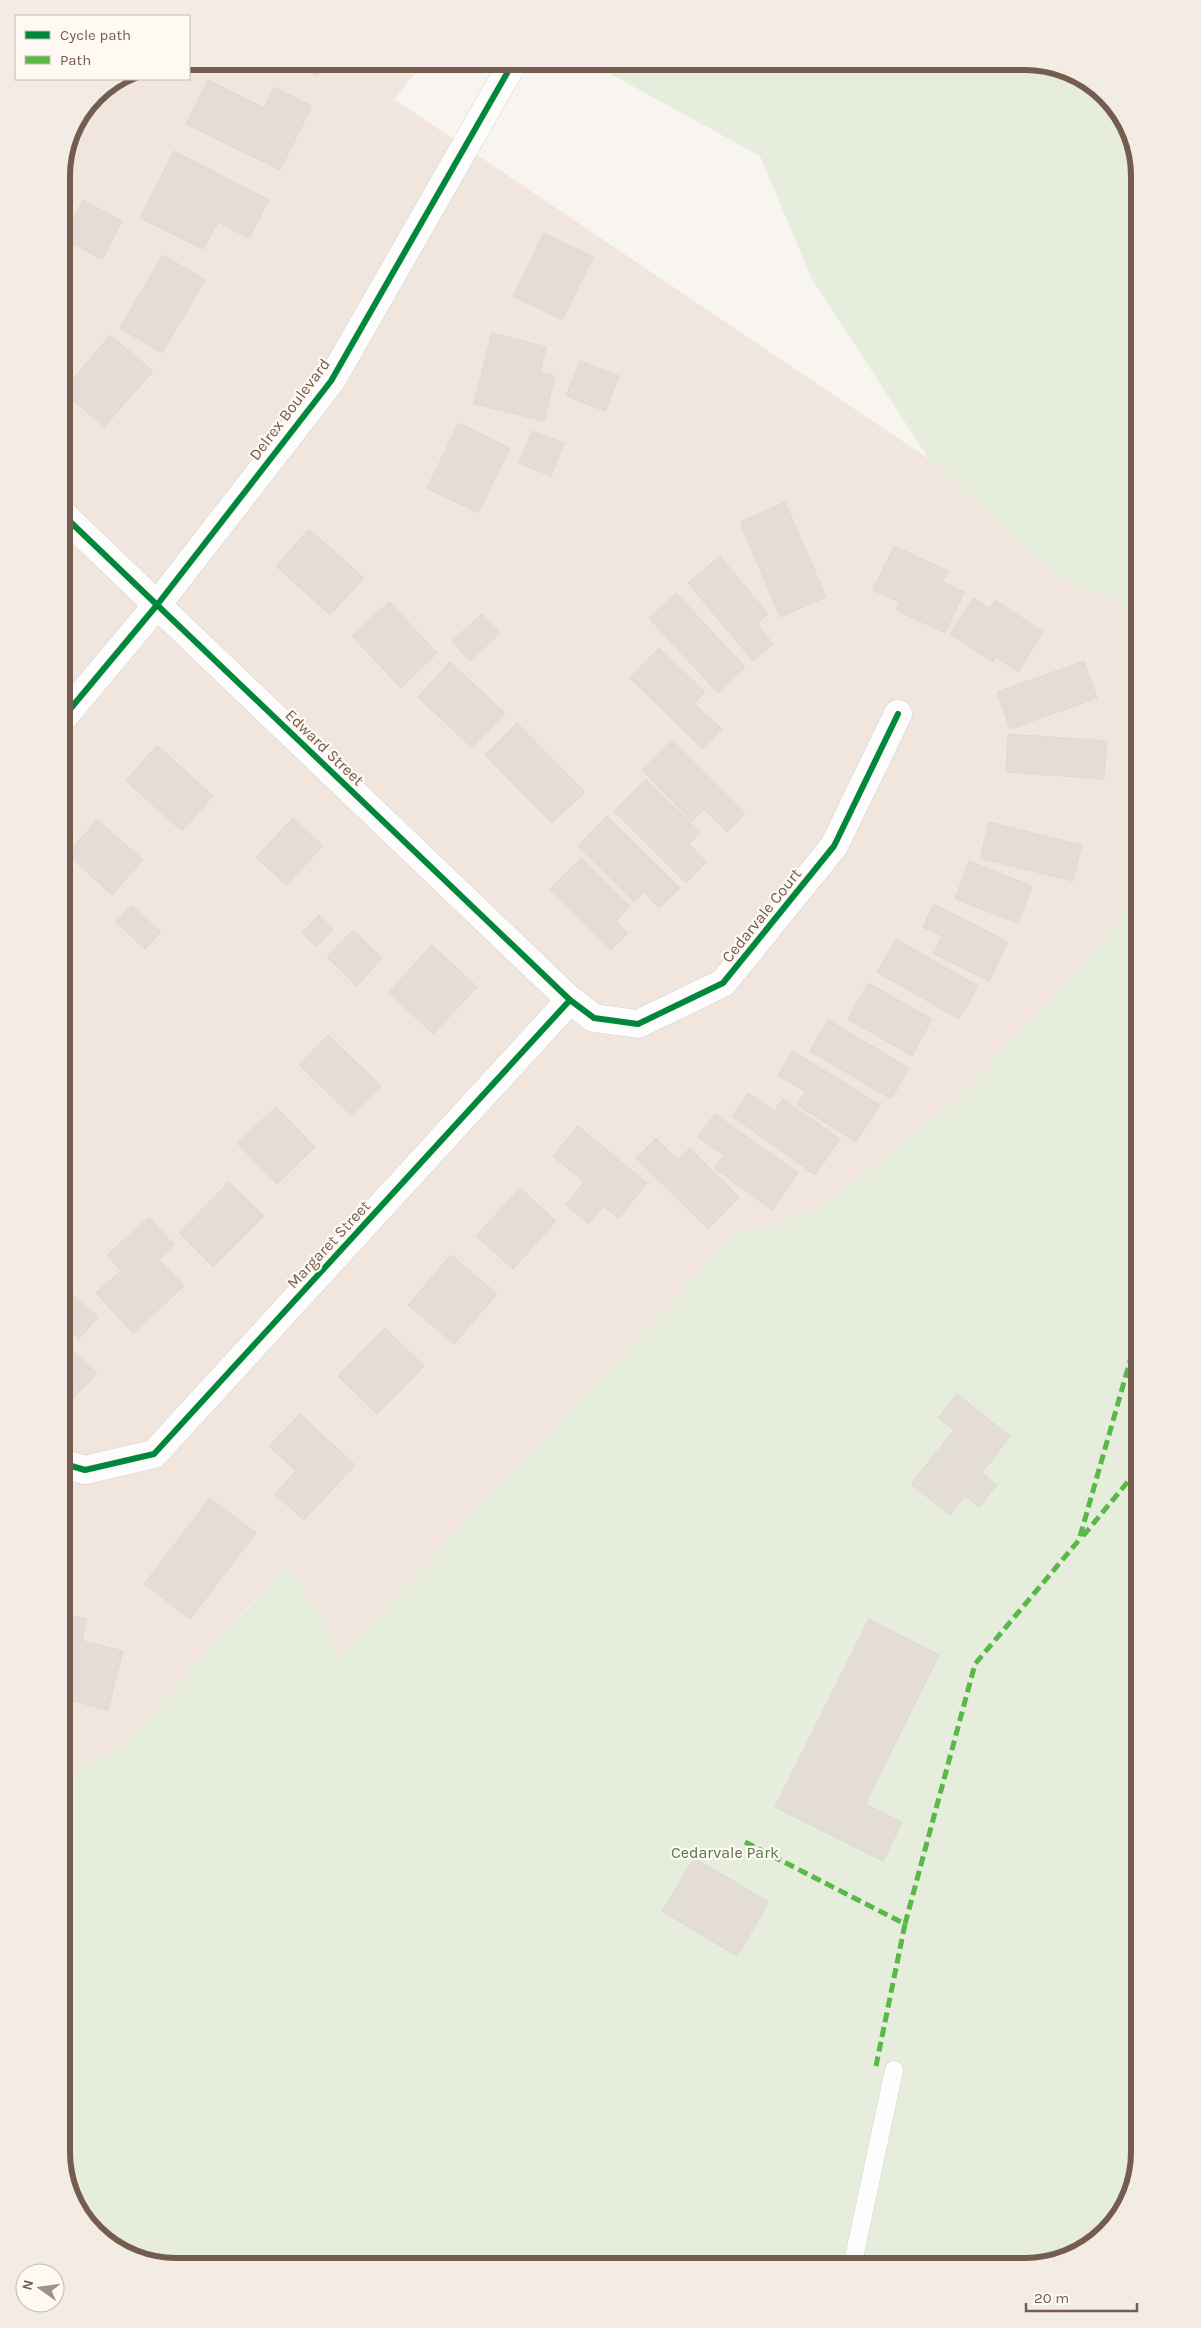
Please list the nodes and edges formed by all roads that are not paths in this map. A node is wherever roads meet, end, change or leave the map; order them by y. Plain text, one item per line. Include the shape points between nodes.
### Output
1 (509, 70) edge
2 (70, 522) edge
3 (157, 605) junction
4 (70, 709) edge
5 (898, 714) dead end
6 (570, 1000) junction
7 (73, 1466) edge
8 (894, 2070) dead end
9 (854, 2258) edge

1 - 3 street, Delrex Boulevard via 331,381
2 - 3 street, Edward Street
3 - 4 street, Delrex Boulevard
3 - 6 street, Edward Street
5 - 6 street, Cedarvale Court via 834,846 723,983 638,1024 594,1018
6 - 7 street, Margaret Street via 154,1454
8 - 9 lane

